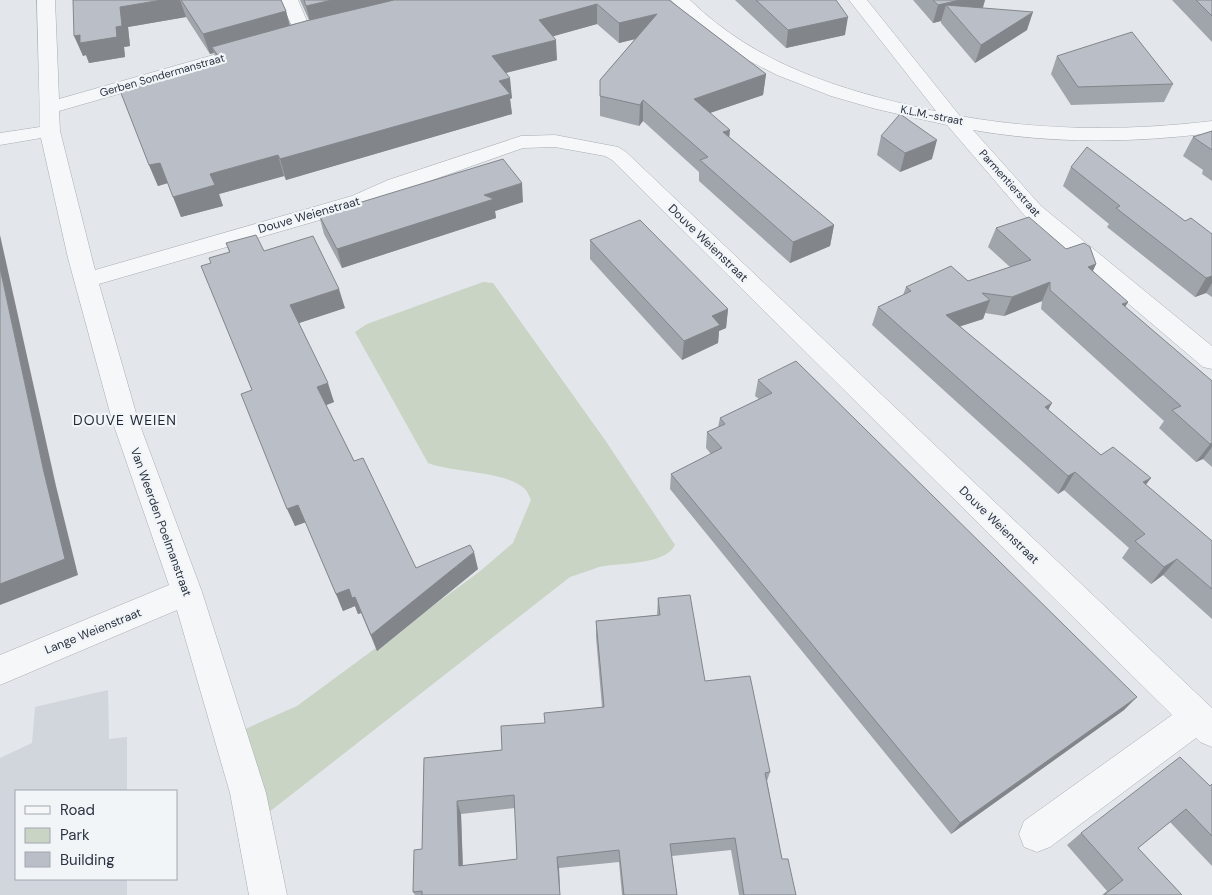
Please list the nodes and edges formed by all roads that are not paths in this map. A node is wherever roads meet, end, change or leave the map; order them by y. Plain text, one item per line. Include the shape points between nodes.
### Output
1 (46, 0) edge
2 (289, 0) edge
3 (680, 0) edge
4 (858, 0) edge
5 (324, 31) edge
6 (304, 36) junction
7 (286, 41) edge
8 (267, 46) edge
9 (51, 107) junction
10 (953, 120) junction
11 (1212, 127) edge
12 (50, 132) junction
13 (0, 139) edge
14 (87, 280) junction
15 (1212, 360) edge
16 (186, 592) junction
17 (0, 670) edge
18 (1204, 724) edge
19 (1037, 834) dead end
20 (268, 895) edge

1 - 9 street, Van Weerden Poelmanstraat
2 - 6 street
3 - 10 street, K.L.M.-straat via 732,45 787,73 901,110
4 - 10 street, Parmentierstraat
5 - 6 street
6 - 7 street
8 - 9 street, Gerben Sondermanstraat
9 - 12 street, Van Weerden Poelmanstraat
10 - 11 street, K.L.M.-straat via 1045,133 1092,135 1145,134
10 - 15 street, Parmentierstraat via 1033,211
12 - 13 street
12 - 14 street, Van Weerden Poelmanstraat
14 - 16 street, Van Weerden Poelmanstraat via 125,420
14 - 18 street, Douve Weienstraat via 360,201 396,185 522,142 555,141 610,150 620,156
16 - 17 street, Lange Weienstraat
16 - 20 street, Van Weerden Poelmanstraat via 248,793
18 - 19 street, Douve Weienstraat

